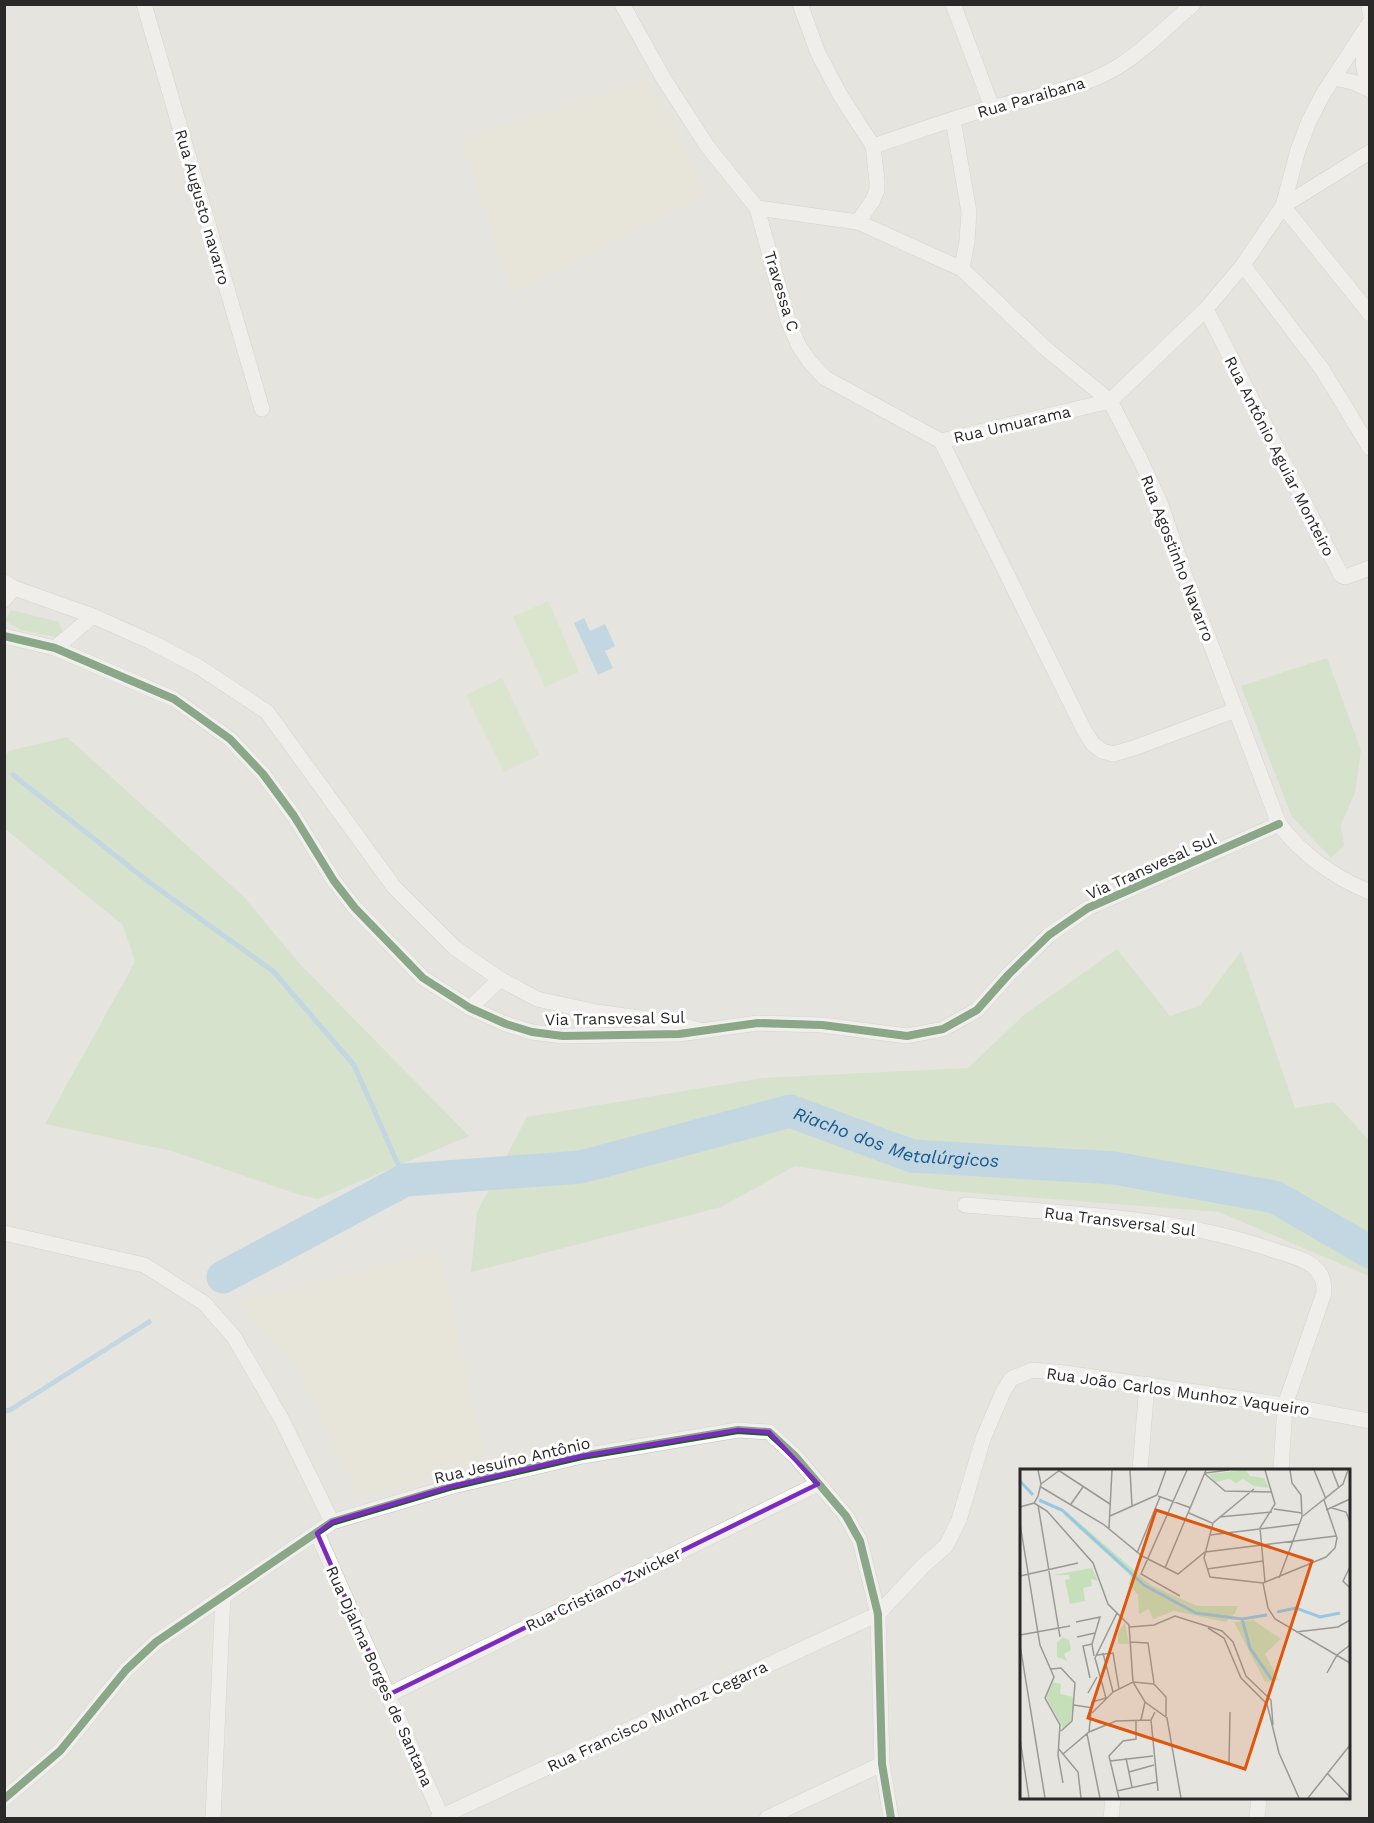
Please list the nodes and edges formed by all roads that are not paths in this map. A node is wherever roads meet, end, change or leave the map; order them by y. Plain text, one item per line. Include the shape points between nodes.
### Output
1 (144, 4) edge
2 (622, 4) edge
3 (800, 4) edge
4 (953, 4) edge
5 (1193, 4) edge
6 (1369, 4) edge
7 (1370, 13) edge
8 (1370, 22) edge
9 (1334, 78) junction
10 (1370, 87) edge
11 (992, 108) junction
12 (953, 120) junction
13 (873, 146) junction
14 (1370, 152) edge
15 (1283, 206) junction
16 (757, 208) junction
17 (858, 222) junction
18 (1243, 265) junction
19 (962, 269) junction
20 (1206, 309) junction
21 (1370, 314) edge
22 (1110, 401) junction
23 (262, 409) dead end
24 (940, 441) junction
25 (1370, 447) edge
26 (1370, 568) edge
27 (8, 590) edge
28 (93, 616) junction
29 (4, 636) edge
30 (55, 648) junction
31 (1236, 710) junction
32 (1279, 824) junction
33 (1370, 892) edge
34 (500, 979) junction
35 (470, 1008) junction
36 (698, 1030) junction
37 (965, 1205) dead end
38 (4, 1233) edge
39 (1147, 1384) junction
40 (1285, 1405) junction
41 (1370, 1421) edge
42 (1140, 1469) edge
43 (1281, 1469) edge
44 (818, 1484) junction
45 (332, 1522) junction
46 (317, 1533) junction
47 (223, 1595) junction
48 (878, 1614) junction
49 (388, 1695) junction
50 (882, 1764) junction
51 (4, 1799) edge
52 (1113, 1799) edge
53 (1259, 1799) edge
54 (213, 1818) edge
55 (440, 1818) edge
56 (767, 1818) edge
57 (891, 1818) edge
58 (1111, 1818) edge
59 (1257, 1818) edge

1 - 23 street, Rua Augusto navarro
2 - 16 street via 707,146
3 - 13 street via 818,53
4 - 11 street
5 - 11 street, Rua Paraibana via 1119,66 1063,90
6 - 7 street
8 - 9 street
8 - 10 street via 1362,63
9 - 10 street
9 - 15 street via 1305,130
11 - 12 street, Rua Paraibana
12 - 13 street, Rua Paraibana
12 - 19 street via 969,212
13 - 17 street via 877,190
14 - 15 street
15 - 18 street
15 - 21 street
16 - 17 street, Rua Agostinho Navarro
16 - 24 street, Travessa C via 788,321 810,362 825,378
17 - 19 street, Rua Agostinho Navarro
18 - 20 street
18 - 25 street via 1310,351
19 - 22 street, Rua Agostinho Navarro via 1045,348
20 - 22 street
20 - 26 street, Rua Antônio Aguiar Monteiro via 1341,575
22 - 24 street, Rua Umuarama
22 - 31 street, Rua Agostinho Navarro via 1161,505
24 - 31 street, Rua Umuarama via 1093,744 1113,754
27 - 28 street, Via Transvesal Sul
28 - 30 street
28 - 34 street, Via Transvesal Sul via 199,667 267,712 394,887 455,948
29 - 30 street, Via Transvesal Sul
30 - 35 street, Via Transvesal Sul via 174,699 230,739 263,774 355,908 423,978
31 - 32 street, Rua Agostinho Navarro
32 - 33 street, Rua Agostinho Navarro via 1309,856 1349,884
32 - 36 street, Via Transvesal Sul via 1088,908 1049,935 977,1010 943,1029 907,1036 822,1025 758,1023
34 - 35 street
34 - 36 street, Via Transvesal Sul via 537,999
35 - 36 street, Via Transvesal Sul via 532,1032 562,1036 679,1034
37 - 40 street, Rua Transversal Sul via 1125,1218 1200,1230 1307,1262 1322,1276 1324,1293
38 - 45 street via 144,1266 204,1303 234,1337 282,1420
39 - 40 street, Rua João Carlos Munhoz Vaqueiro
39 - 42 street
39 - 48 street, Rua João Carlos Munhoz Vaqueiro via 1032,1370 1011,1379 983,1439 959,1520 946,1546
40 - 41 street, Rua João Carlos Munhoz Vaqueiro
40 - 43 street
44 - 45 street, Rua Jesuíno Antônio via 769,1431 738,1430 582,1456 453,1486
44 - 48 street, Rua Jesuíno Antônio via 846,1516 860,1540
44 - 49 street, Rua Cristiano Zwicker
45 - 46 street, Rua Jesuíno Antônio
46 - 47 street, Rua Jesuíno Antônio
46 - 49 street, Rua Djalma Borges de Santana
47 - 51 street, Rua Jesuíno Antônio via 156,1642 126,1670 60,1751
47 - 54 street
48 - 50 street, Rua Jesuíno Antônio
48 - 55 street, Rua Francisco Munhoz Cegarra
49 - 55 street, Rua Djalma Borges de Santana
50 - 56 street
50 - 57 street, Rua Jesuíno Antônio
52 - 58 street
53 - 59 street

